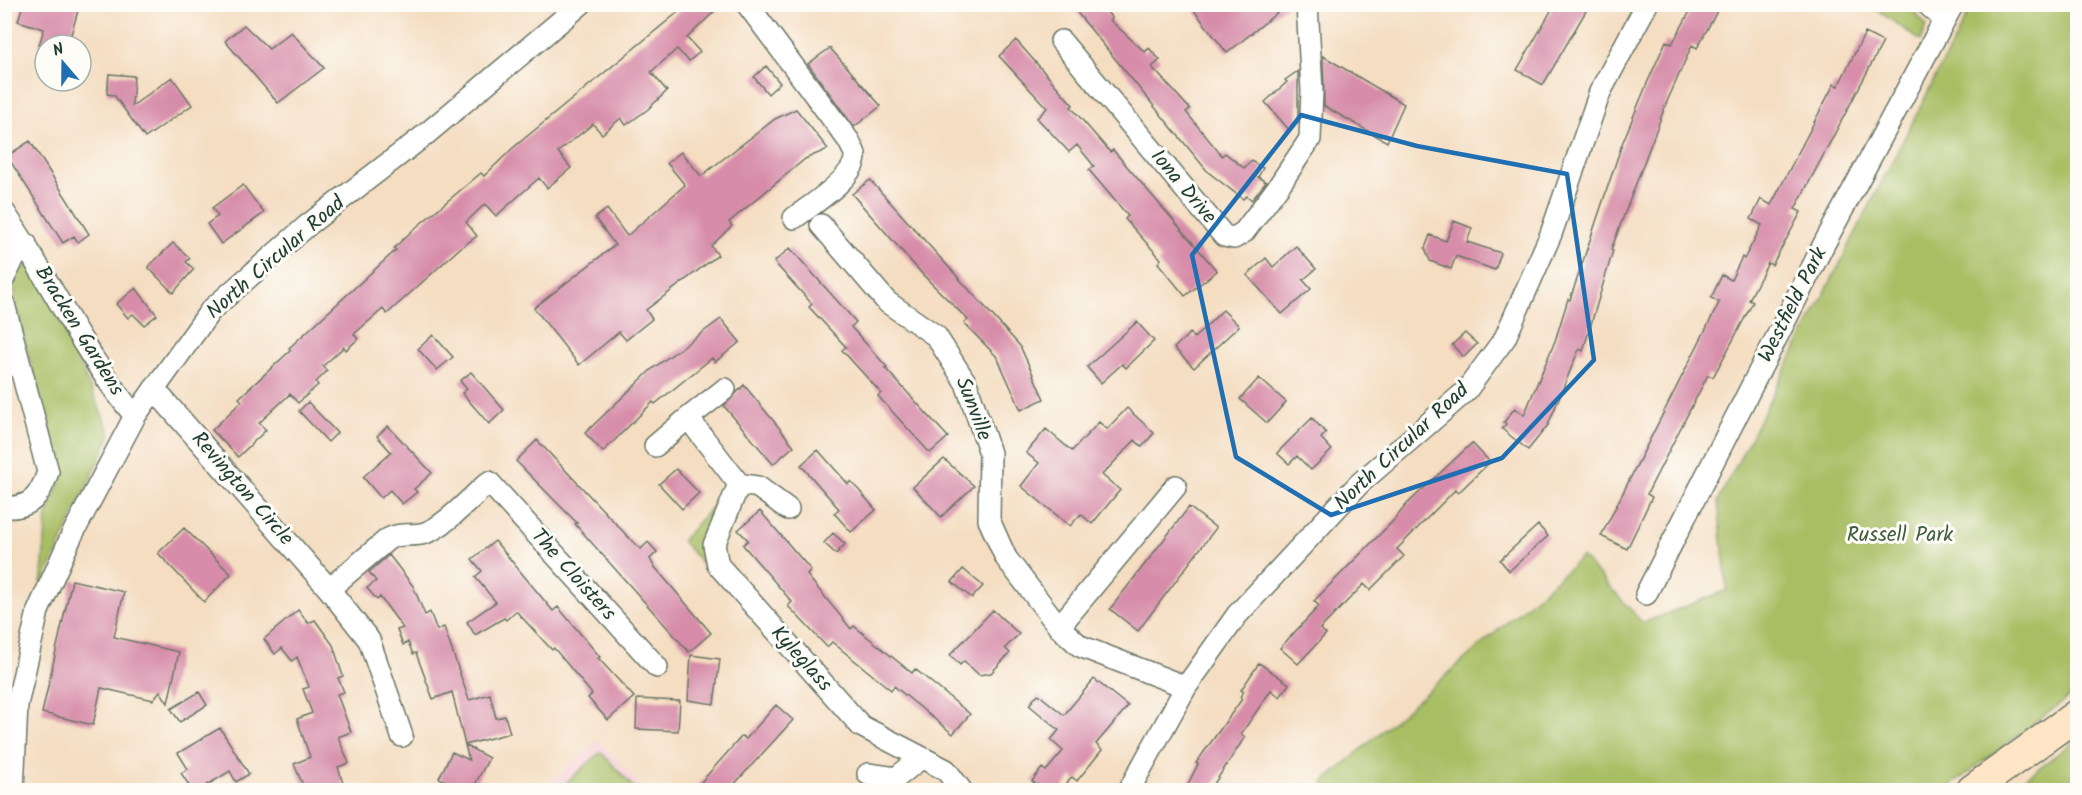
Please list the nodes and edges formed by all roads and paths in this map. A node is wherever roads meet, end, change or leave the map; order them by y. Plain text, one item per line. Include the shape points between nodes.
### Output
1 (581, 4) edge
2 (747, 4) edge
3 (1307, 4) edge
4 (1647, 4) edge
5 (1941, 9) edge
6 (1061, 40) dead end
7 (4, 212) edge
8 (794, 218) dead end
9 (821, 225) dead end
10 (26, 244) junction
11 (4, 278) edge
12 (4, 304) edge
13 (725, 388) dead end
14 (154, 389) junction
15 (135, 416) junction
16 (688, 418) junction
17 (655, 446) dead end
18 (738, 484) junction
19 (1176, 486) dead end
20 (4, 507) edge
21 (788, 509) dead end
22 (329, 589) junction
23 (1646, 594) dead end
24 (1059, 627) junction
25 (657, 667) dead end
26 (1186, 687) junction
27 (2078, 714) edge
28 (402, 736) dead end
29 (921, 758) junction
30 (868, 774) dead end
31 (14, 790) edge
32 (961, 790) edge
33 (1130, 790) edge
34 (1972, 790) edge

1 - 14 street, North Circular Road via 425,135 308,225 211,310
2 - 8 street via 855,154 847,176
3 - 6 street, Iona Drive via 1313,103 1310,139 1244,232 1234,238 1224,236
4 - 26 street, North Circular Road via 1600,92 1551,234 1505,338 1466,391 1359,484 1300,546 1237,615
5 - 23 street, Westfield Park
7 - 10 street, Bracken Gardens
9 - 24 street, Sunville via 887,302 936,336 966,383 990,453 989,520 1006,558
10 - 11 street, Bracken Gardens
10 - 15 street, Bracken Gardens via 108,385
12 - 20 street via 48,472 40,494 19,508
13 - 16 street
14 - 15 street, North Circular Road
14 - 22 street, Revington Circle
15 - 31 street, North Circular Road via 71,537 38,611 17,705
16 - 17 street
16 - 18 street
18 - 21 street via 758,487
18 - 29 street, Kyleglass via 714,544 718,565 861,726
19 - 24 street
22 - 25 street, The Cloisters via 388,539 398,533 424,534 437,527 489,482
22 - 28 street, Revington Circle via 369,640
24 - 26 street, Sunville via 1080,646
26 - 33 street, North Circular Road
27 - 34 main road
29 - 30 street via 896,778
29 - 32 street, Kyleglass via 946,770

